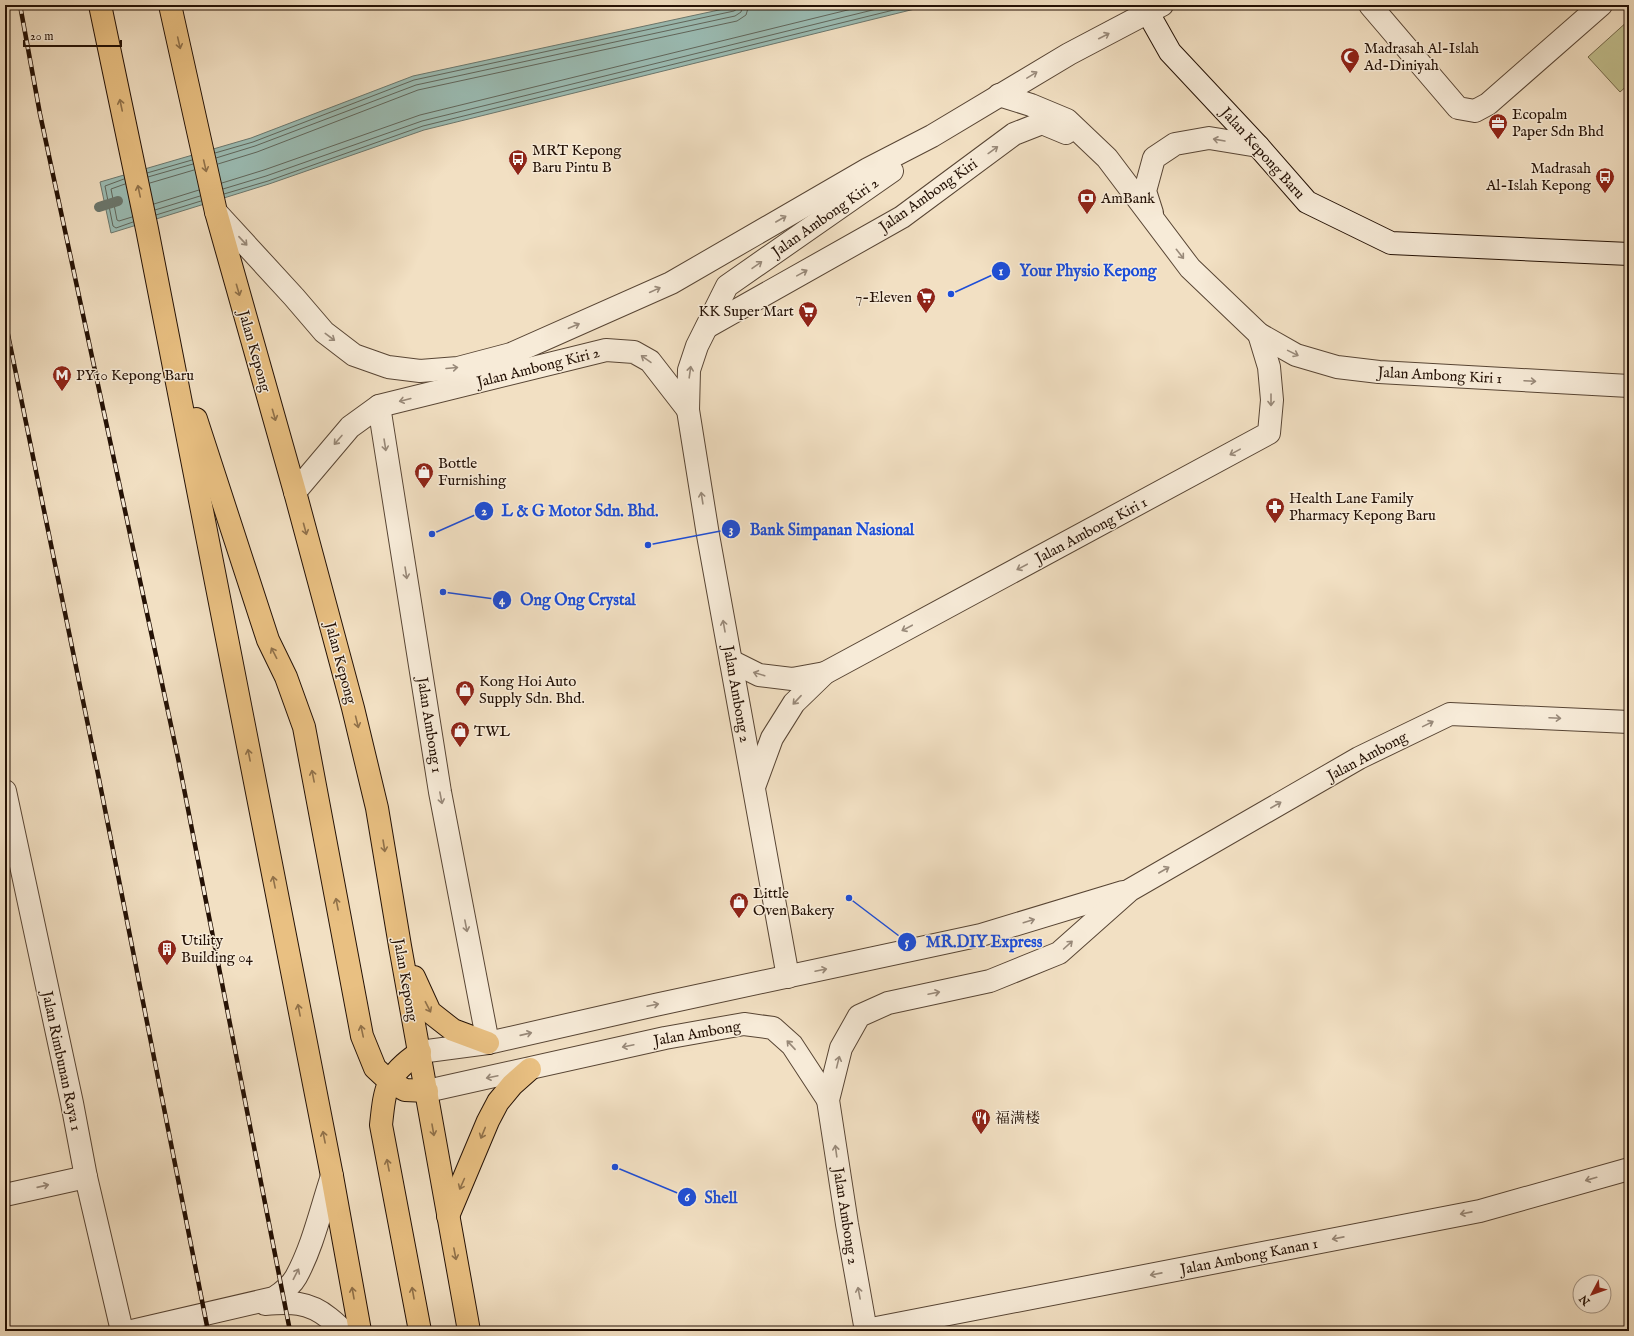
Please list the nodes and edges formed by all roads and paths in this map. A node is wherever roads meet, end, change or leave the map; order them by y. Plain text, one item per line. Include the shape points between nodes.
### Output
1 (100, 5) edge
2 (170, 5) edge
3 (1370, 5) edge
4 (1601, 5) edge
5 (1152, 8) edge
6 (999, 95) junction
7 (1258, 146) junction
8 (1106, 158) junction
9 (216, 212) junction
10 (1156, 224) junction
11 (1629, 254) edge
12 (166, 327) junction
13 (707, 327) junction
14 (1259, 334) junction
15 (1629, 386) edge
16 (379, 406) junction
17 (688, 410) junction
18 (295, 492) junction
19 (731, 661) junction
20 (825, 673) junction
21 (1629, 722) edge
22 (754, 788) junction
23 (5, 791) edge
24 (1130, 890) junction
25 (400, 946) junction
26 (788, 977) junction
27 (488, 1042) junction
28 (420, 1052) junction
29 (530, 1068) junction
30 (390, 1081) junction
31 (427, 1091) junction
32 (828, 1100) junction
33 (1629, 1169) edge
34 (86, 1176) junction
35 (332, 1176) junction
36 (5, 1195) edge
37 (448, 1216) junction
38 (241, 1306) junction
39 (122, 1331) edge
40 (132, 1331) edge
41 (343, 1331) edge
42 (360, 1331) edge
43 (420, 1331) edge
44 (469, 1331) edge
45 (866, 1331) edge

12 -> 1 main road
2 -> 9 main road, Jalan Kepong
3 - 4 street via 1458,108 1476,111 1488,104
6 -> 5 street, Jalan Ambong Kiri 2
5 - 7 street, Jalan Kepong Baru via 1170,52
6 - 8 street, Jalan Ambong Kiri 1 via 1067,120
9 -> 6 street, Jalan Ambong Kiri 2 via 324,332 354,355 388,367 420,371 458,368 511,354 671,283 868,169 932,136
13 -> 6 street, Jalan Ambong Kiri 2 via 727,286
7 -> 10 street via 1209,138 1175,144 1154,158 1145,191
7 - 11 street, Jalan Kepong Baru via 1307,202 1391,243
8 - 10 street, Jalan Ambong Kiri 1
13 -> 8 street, Jalan Ambong Kiri via 902,217 1014,134 1042,123 1065,132
9 -> 18 main road, Jalan Kepong
10 -> 14 street, Jalan Ambong Kiri 1 via 1190,268
30 -> 12 main road via 375,1068 362,1036 304,727 286,677 268,640
35 -> 12 main road
17 -> 13 street, Jalan Ambong Kiri 2 via 689,370
14 -> 15 street, Jalan Ambong Kiri 1 via 1296,355 1337,367 1379,372
14 -> 20 street, Jalan Ambong Kiri 1 via 1269,366 1272,400 1269,433
17 -> 16 street, Jalan Ambong Kiri 2 via 650,361 634,352 606,350
16 -> 18 street, Jalan Ambong Kiri 2 via 350,427
16 -> 27 street, Jalan Ambong 1 via 440,792
19 -> 17 street, Jalan Ambong 2
18 -> 25 main road, Jalan Kepong via 377,808
20 -> 19 street, Jalan Ambong Kiri 1 via 792,679 759,675
19 - 22 street, Jalan Ambong 2
20 -> 22 street, Jalan Ambong Kiri 1 via 794,703 772,738
24 -> 21 street, Jalan Ambong via 1359,758 1450,714
22 - 26 street, Jalan Ambong 2
23 - 34 street, Jalan Rimbunan Raya 1
26 -> 24 street, Jalan Ambong via 981,935
32 -> 24 street, Jalan Ambong via 841,1048 859,1016 888,1003 990,981 1059,953
25 -> 27 main road via 430,1012 453,1030
25 - 28 main road, Jalan Kepong
27 -> 26 street, Jalan Ambong
27 - 28 street, Jalan Ambong
28 - 30 main road via 402,1064
28 - 31 main road, Jalan Kepong
29 -> 31 street, Jalan Ambong
32 -> 29 street, Jalan Ambong via 792,1045 773,1028 744,1024 665,1038
29 -> 37 main road via 498,1102
30 - 31 main road via 405,1090
43 -> 30 main road via 381,1125 384,1095
31 -> 37 main road, Jalan Kepong
45 -> 32 street, Jalan Ambong 2
33 -> 45 street, Jalan Ambong Kanan 1 via 1480,1211
36 -> 34 street
34 - 39 street, Jalan Rimbunan Raya 1
38 -> 35 street via 274,1298 296,1278
42 -> 35 main road
37 -> 44 main road, Jalan Kepong
38 - 40 street
38 - 41 street via 289,1302 306,1304 323,1313

